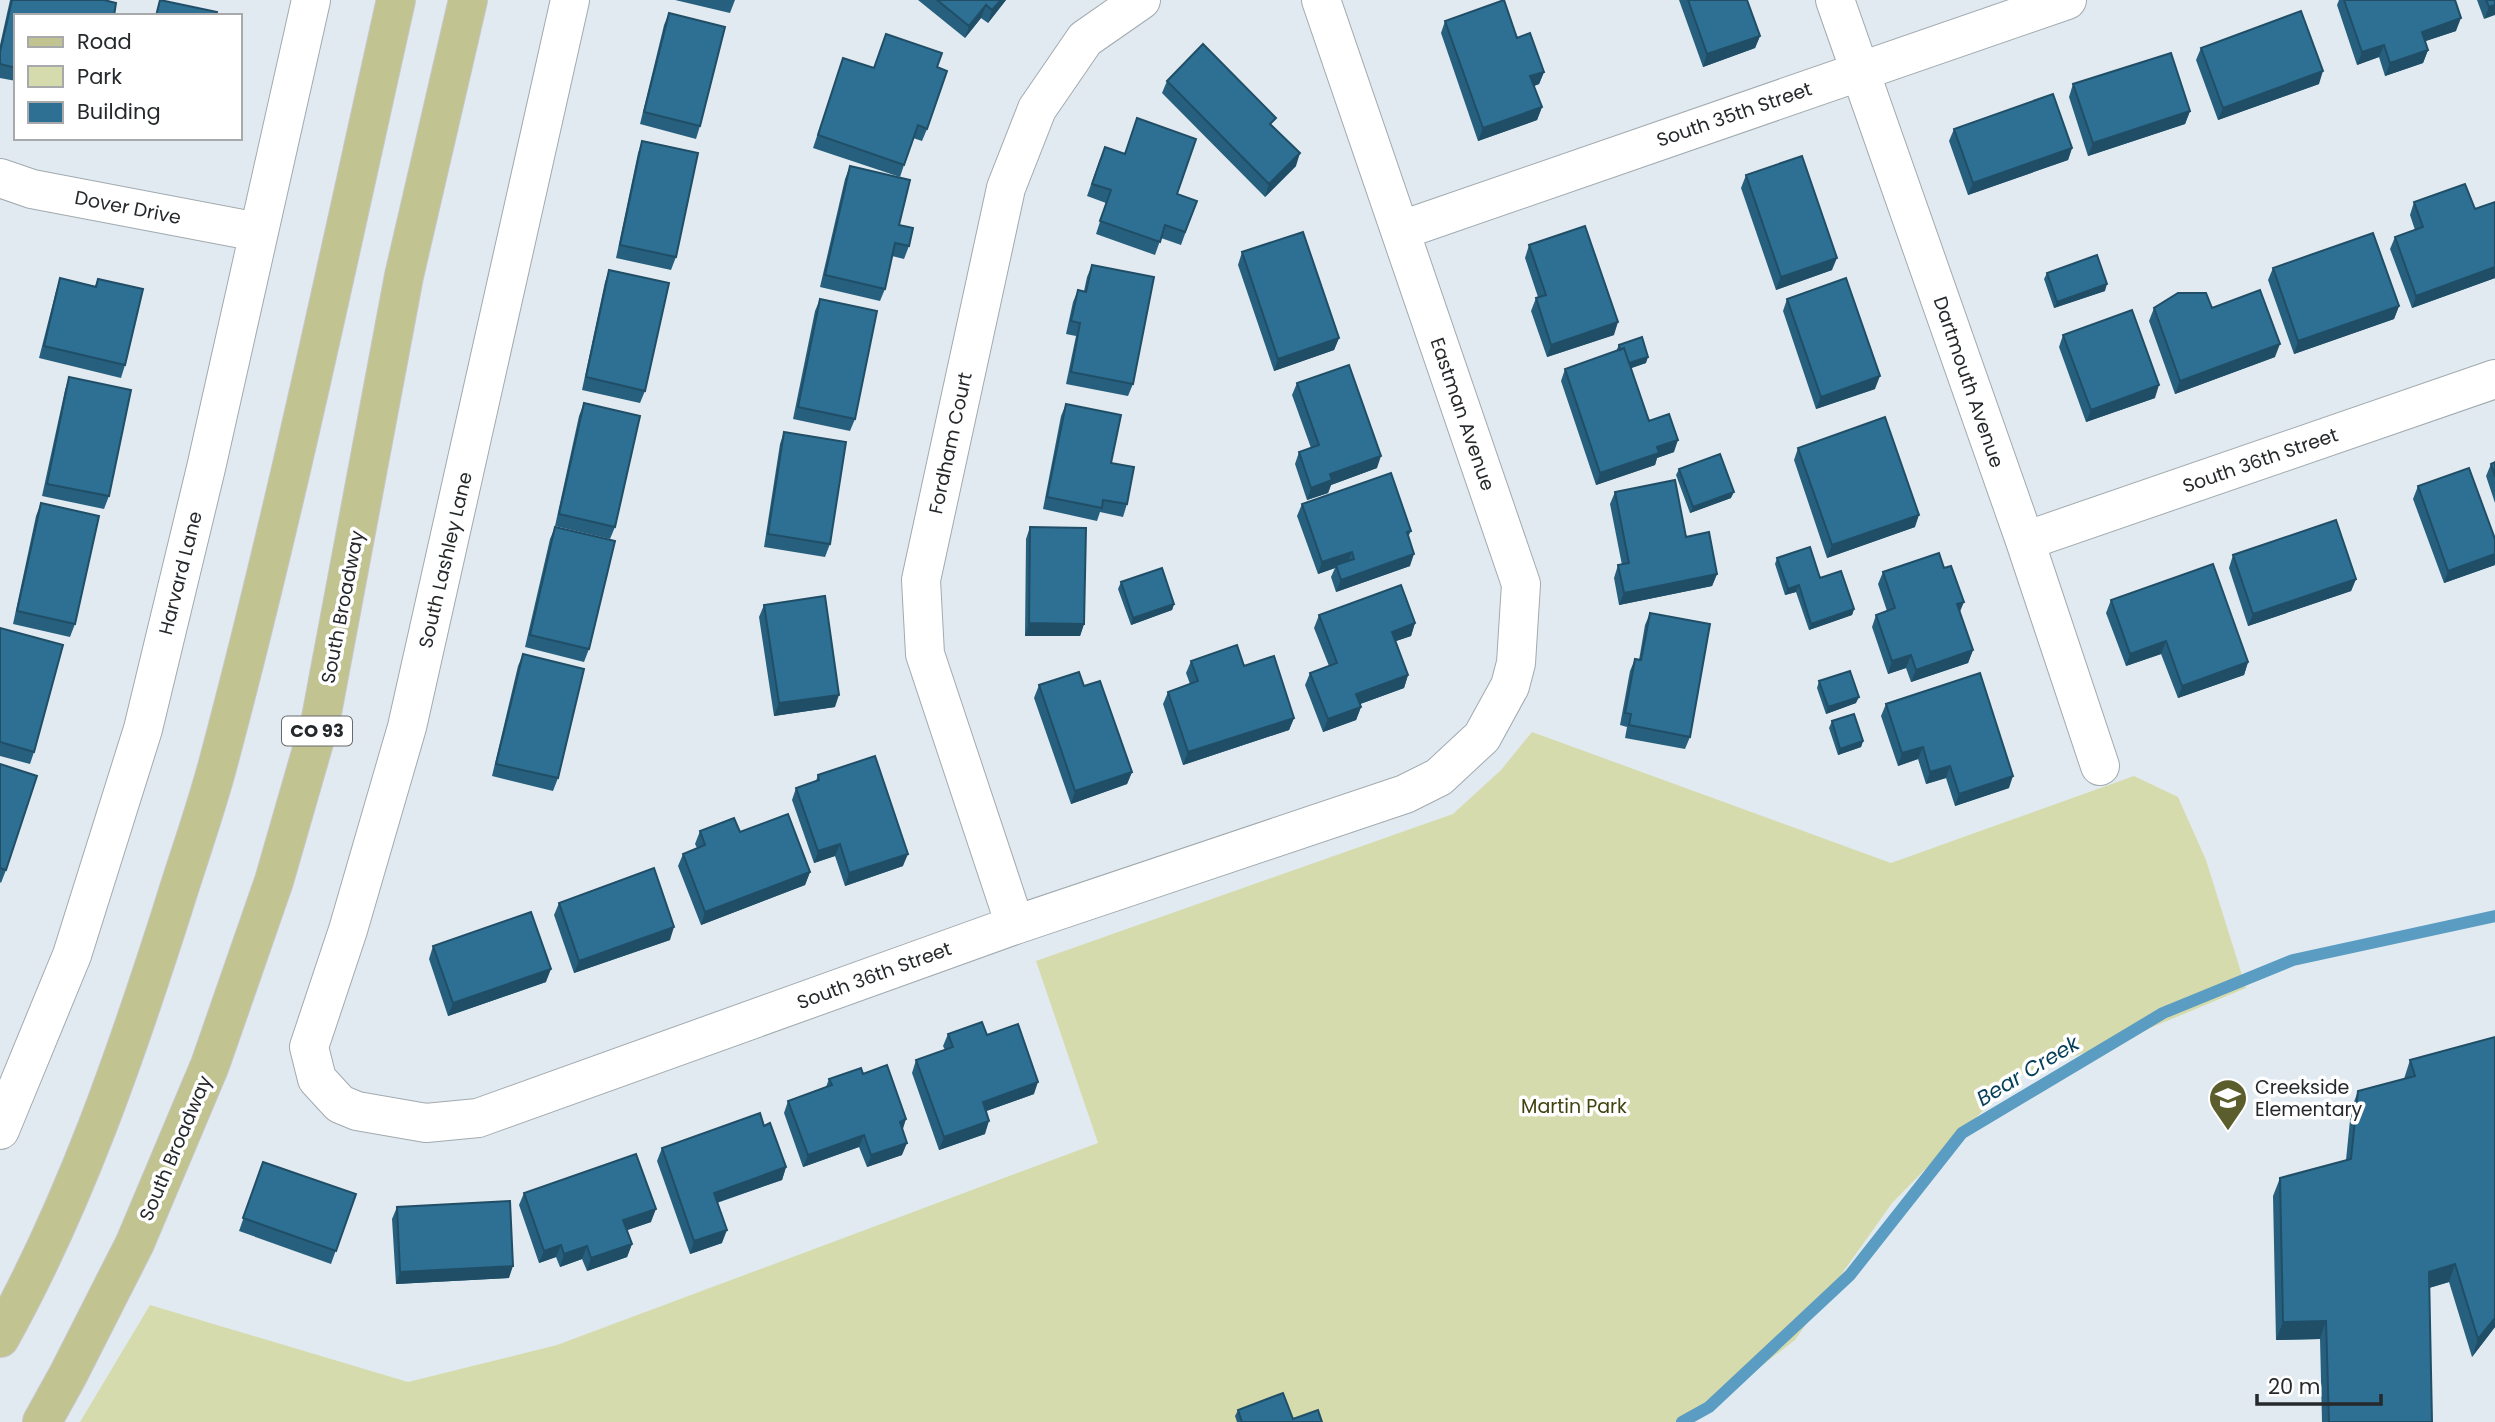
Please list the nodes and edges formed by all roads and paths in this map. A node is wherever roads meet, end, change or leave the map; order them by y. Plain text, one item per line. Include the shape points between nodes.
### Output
1 (311, 0) edge
2 (396, 0) edge
3 (468, 0) edge
4 (570, 0) edge
5 (1141, 0) edge
6 (1321, 0) edge
7 (1835, 0) edge
8 (2067, 0) edge
9 (1860, 70) junction
10 (0, 177) edge
11 (1402, 230) junction
12 (258, 232) junction
13 (2495, 379) edge
14 (2025, 541) junction
15 (2100, 766) dead end
16 (1405, 794) joint
17 (1015, 925) junction
18 (340, 1104) joint
19 (0, 1130) edge
20 (0, 1338) edge
21 (42, 1422) edge

1 - 12 street, Harvard Lane
2 - 20 main road via 218,763 149,984 91,1144 26,1291
3 - 21 main road, South Broadway / CO 93 via 404,276 321,718 274,881 210,1065 146,1217
4 - 18 street, South Lashley Lane via 407,727 309,1047 317,1079
5 - 17 street, Fordham Court via 1085,39 1037,109 1006,188 921,580 925,654
6 - 11 street, Eastman Avenue
7 - 9 street, Dartmouth Avenue
8 - 9 street, South 35th Street
9 - 11 street, South 35th Street
9 - 14 street, Dartmouth Avenue
10 - 12 street, Dover Drive via 32,189
11 - 16 street, Eastman Avenue via 1521,584 1516,663 1510,686 1482,737 1439,777
12 - 19 street, Harvard Lane via 143,729 72,955
13 - 14 street, South 36th Street
14 - 15 street, Dartmouth Avenue
16 - 17 street, South 36th Street
17 - 18 street, South 36th Street via 478,1118 426,1123

